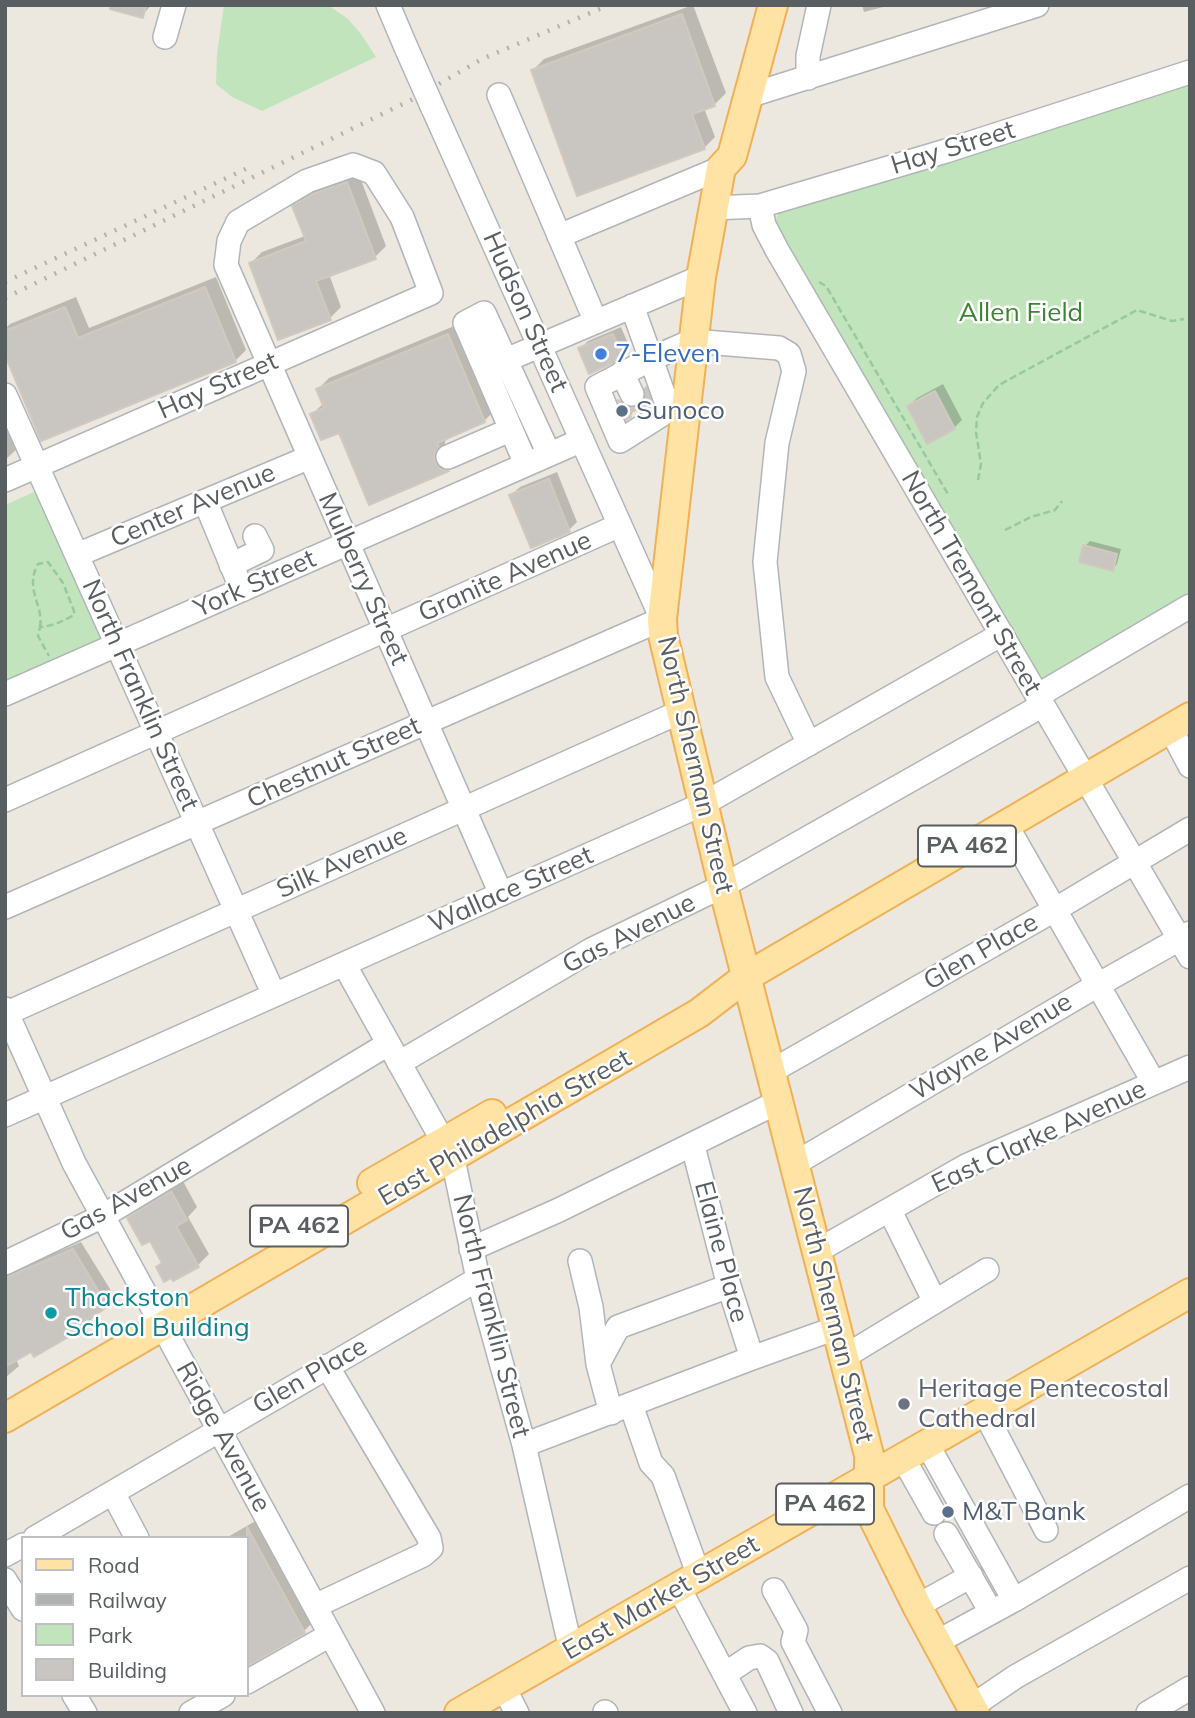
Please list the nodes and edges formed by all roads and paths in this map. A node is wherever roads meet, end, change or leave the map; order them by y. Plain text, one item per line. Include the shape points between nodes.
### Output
1 (174, 5) edge
2 (388, 5) edge
3 (773, 5) edge
4 (819, 5) edge
5 (1037, 5) edge
6 (165, 37) dead end
7 (1190, 72) edge
8 (808, 78) junction
9 (499, 95) dead end
10 (748, 96) junction
11 (721, 168) junction
12 (760, 206) junction
13 (712, 208) junction
14 (559, 236) junction
15 (701, 277) junction
16 (811, 279) dead end
17 (431, 293) joint
18 (632, 306) junction
19 (1184, 319) dead end
20 (596, 321) junction
21 (692, 341) junction
22 (540, 345) junction
23 (269, 364) junction
24 (495, 365) junction
25 (5, 395) edge
26 (649, 395) junction
27 (510, 430) junction
28 (582, 440) junction
29 (549, 454) junction
30 (310, 457) junction
31 (447, 457) dead end
32 (526, 464) junction
33 (37, 466) junction
34 (5, 480) edge
35 (978, 480) dead end
36 (949, 496) dead end
37 (205, 501) junction
38 (1062, 501) dead end
39 (620, 526) junction
40 (1005, 530) dead end
41 (255, 536) dead end
42 (348, 543) junction
43 (77, 555) junction
44 (231, 565) junction
45 (242, 590) junction
46 (1190, 606) edge
47 (662, 619) junction
48 (40, 627) junction
49 (386, 630) junction
50 (1002, 634) junction
51 (117, 645) junction
52 (57, 671) junction
53 (5, 694) edge
54 (1040, 700) junction
55 (680, 712) junction
56 (426, 722) junction
57 (1180, 722) edge
58 (156, 732) junction
59 (809, 744) junction
60 (1190, 766) edge
61 (1085, 777) junction
62 (5, 800) edge
63 (703, 804) junction
64 (464, 809) junction
65 (197, 823) junction
66 (1005, 823) junction
67 (1190, 829) edge
68 (1134, 862) junction
69 (723, 886) junction
70 (501, 894) junction
71 (5, 907) edge
72 (1056, 909) junction
73 (236, 911) junction
74 (1186, 943) edge
75 (344, 964) junction
76 (746, 977) junction
77 (1096, 986) junction
78 (274, 995) junction
79 (6, 1012) edge
80 (394, 1053) junction
81 (1190, 1067) edge
82 (771, 1072) junction
83 (1154, 1083) junction
84 (44, 1098) junction
85 (778, 1102) junction
86 (5, 1115) edge
87 (692, 1146) junction
88 (448, 1150) junction
89 (794, 1164) junction
90 (890, 1211) junction
91 (103, 1216) junction
92 (471, 1249) junction
93 (817, 1251) junction
94 (580, 1261) dead end
95 (5, 1263) edge
96 (987, 1270) dead end
97 (478, 1279) junction
98 (729, 1286) junction
99 (1190, 1293) edge
100 (934, 1300) junction
101 (158, 1319) junction
102 (836, 1328) junction
103 (844, 1357) junction
104 (752, 1358) junction
105 (598, 1364) junction
106 (327, 1366) junction
107 (5, 1396) edge
108 (621, 1409) junction
109 (984, 1411) junction
110 (5, 1418) edge
111 (219, 1428) junction
112 (524, 1446) junction
113 (915, 1451) junction
114 (869, 1478) junction
115 (113, 1493) junction
116 (1190, 1496) edge
117 (1046, 1530) dead end
118 (38, 1536) edge
119 (136, 1536) edge
120 (21, 1546) edge
121 (5, 1555) edge
122 (969, 1573) junction
123 (1190, 1578) edge
124 (5, 1580) edge
125 (689, 1582) junction
126 (774, 1590) dead end
127 (1014, 1600) junction
128 (21, 1606) edge
129 (315, 1606) junction
130 (917, 1606) junction
131 (991, 1612) junction
132 (330, 1635) junction
133 (937, 1642) junction
134 (572, 1650) junction
135 (725, 1674) junction
136 (248, 1681) edge
137 (504, 1688) junction
138 (1190, 1688) edge
139 (75, 1697) edge
140 (219, 1697) edge
141 (973, 1710) edge
142 (85, 1713) edge
143 (191, 1713) edge
144 (373, 1713) edge
145 (459, 1713) edge
146 (517, 1713) edge
147 (745, 1713) edge
148 (791, 1713) edge
149 (830, 1713) edge
150 (1148, 1713) edge

1 - 6 street
2 - 22 street, Hudson Street, bridge
3 - 10 main road, North Sherman Street
4 - 8 street
5 - 8 street
7 - 12 street, Hay Street
8 - 10 street
9 - 14 street
10 - 11 main road, North Sherman Street via 732,156
11 - 13 main road, North Sherman Street
11 - 14 street
12 - 13 street, Hay Street
12 - 50 street, North Tremont Street via 777,250
13 - 15 main road, North Sherman Street
14 - 20 street
15 - 18 street
15 - 21 main road, North Sherman Street
16 - 36 path via 826,286
17 - 23 street, Hay Street
17 - 23 street, Mulberry Street via 402,217 374,173 353,165 307,181 238,222 229,241 226,265
18 - 20 street
18 - 26 street
19 - 35 path via 1138,310 999,385 977,417
20 - 22 street
21 - 26 main road, North Sherman Street
21 - 26 street
21 - 59 street via 779,348 789,354 794,371 777,443 765,562 777,677
22 - 24 street
22 - 28 street, Hudson Street
23 - 30 street, Mulberry Street
23 - 33 street, Hay Street
24 - 27 street
24 - 29 street
25 - 33 street, North Franklin Street
26 - 47 main road, North Sherman Street
27 - 31 street
27 - 32 street
28 - 29 street, York Street
28 - 39 street, Hudson Street
29 - 32 street, York Street
30 - 37 street, Center Avenue
30 - 42 street, Mulberry Street
32 - 42 street, York Street
33 - 34 street, Hay Street
33 - 43 street, North Franklin Street
37 - 43 street, Center Avenue
37 - 44 street
38 - 40 path via 1055,510
39 - 47 street, Hudson Street
39 - 49 street, Granite Avenue
41 - 44 street via 262,550
42 - 45 street, York Street
42 - 49 street, Mulberry Street
43 - 51 street, North Franklin Street
44 - 45 street
45 - 51 street, York Street
46 - 54 street, Gas Avenue
47 - 55 main road, North Sherman Street
47 - 56 street, Chestnut Street
48 - 48 path via 74,615 64,583 48,562 38,564 33,577
48 - 52 path via 38,636
49 - 56 street, Mulberry Street
49 - 58 street, Granite Avenue
50 - 54 street, North Tremont Street
50 - 59 street, Wallace Street
51 - 52 street, York Street
51 - 58 street, North Franklin Street
52 - 53 street, York Street
54 - 61 street, North Tremont Street
54 - 69 street, Gas Avenue
55 - 63 main road, North Sherman Street
55 - 64 street, Silk Avenue
56 - 64 street, Mulberry Street
56 - 65 street, Chestnut Street
57 - 60 street
57 - 61 main road, East Philadelphia Street / PA 462
58 - 62 street, Granite Avenue
58 - 65 street, North Franklin Street
59 - 63 street, Wallace Street
61 - 66 main road, East Philadelphia Street / PA 462
61 - 68 street, North Tremont Street
63 - 69 main road, North Sherman Street
63 - 70 street, Wallace Street
64 - 70 street, Mulberry Street
64 - 73 street, Silk Avenue
65 - 71 street, Chestnut Street
65 - 73 street, North Franklin Street
66 - 72 street
66 - 76 main road, East Philadelphia Street / PA 462
67 - 68 street, Glen Place
68 - 72 street, Glen Place
68 - 74 street, North Tremont Street
69 - 76 main road, North Sherman Street
69 - 80 street, Gas Avenue
70 - 75 street, Wallace Street
72 - 77 street
72 - 82 street, Glen Place
73 - 78 street, North Franklin Street
73 - 79 street, Silk Avenue
74 - 77 street, Wayne Avenue
75 - 78 street, Wallace Street
75 - 80 street, North Franklin Street
76 - 82 main road, North Sherman Street
76 - 88 main road, East Philadelphia Street / PA 462 via 692,997
77 - 83 street
77 - 89 street, Wayne Avenue
78 - 84 street, Wallace Street
79 - 84 street, Ridge Avenue
80 - 88 street, North Franklin Street
80 - 91 street, Gas Avenue
81 - 83 street, East Clarke Avenue
82 - 85 main road, North Sherman Street
83 - 90 street, East Clarke Avenue via 966,1166
84 - 86 street, Wallace Street
84 - 91 street, Ridge Avenue
85 - 87 street
85 - 89 main road, North Sherman Street
87 - 92 street
87 - 98 street, Elaine Place
88 - 92 street, North Franklin Street
88 - 101 main road, East Philadelphia Street / PA 462
89 - 93 main road, North Sherman Street
90 - 93 street, East Clarke Avenue
90 - 100 street
91 - 95 street, Gas Avenue
91 - 101 street, Ridge Avenue
92 - 97 street, North Franklin Street
93 - 102 main road, North Sherman Street
94 - 105 street
96 - 100 street
97 - 106 street, Glen Place
97 - 112 street, North Franklin Street
98 - 104 street, Elaine Place
98 - 105 street via 618,1327
99 - 109 main road, East Market Street / PA 462
100 - 103 street
101 - 107 main road, East Philadelphia Street / PA 462
101 - 110 main road, East Philadelphia Street / PA 462
101 - 111 street, Ridge Avenue
102 - 103 main road, North Sherman Street
102 - 104 street
103 - 114 main road, North Sherman Street via 869,1455
104 - 108 street
105 - 108 street
106 - 111 street, Glen Place
106 - 129 street via 431,1548
108 - 112 street
108 - 125 street via 663,1476
109 - 113 main road, East Market Street / PA 462
109 - 117 street
111 - 115 street, Glen Place
111 - 129 street, Ridge Avenue
112 - 134 street, North Franklin Street
113 - 114 main road, East Market Street / PA 462
113 - 122 street via 936,1521
113 - 127 street
114 - 125 main road, East Market Street / PA 462
114 - 130 main road, North Sherman Street via 869,1509
115 - 118 street, Glen Place
115 - 119 street
116 - 127 street
120 - 121 street
122 - 130 street
122 - 131 street
123 - 141 street via 1015,1677
124 - 128 street
125 - 134 main road, East Market Street / PA 462
125 - 135 street
126 - 149 street via 796,1630 793,1642
127 - 131 street
129 - 132 street, Ridge Avenue
130 - 133 main road, North Sherman Street
131 - 133 street
132 - 136 street
132 - 144 street, Ridge Avenue
133 - 141 main road, North Sherman Street
134 - 137 main road, East Market Street / PA 462
135 - 147 street
135 - 148 street via 760,1656 767,1661
137 - 145 main road, East Market Street / PA 462
137 - 146 street
138 - 150 street
139 - 142 street
140 - 143 street

